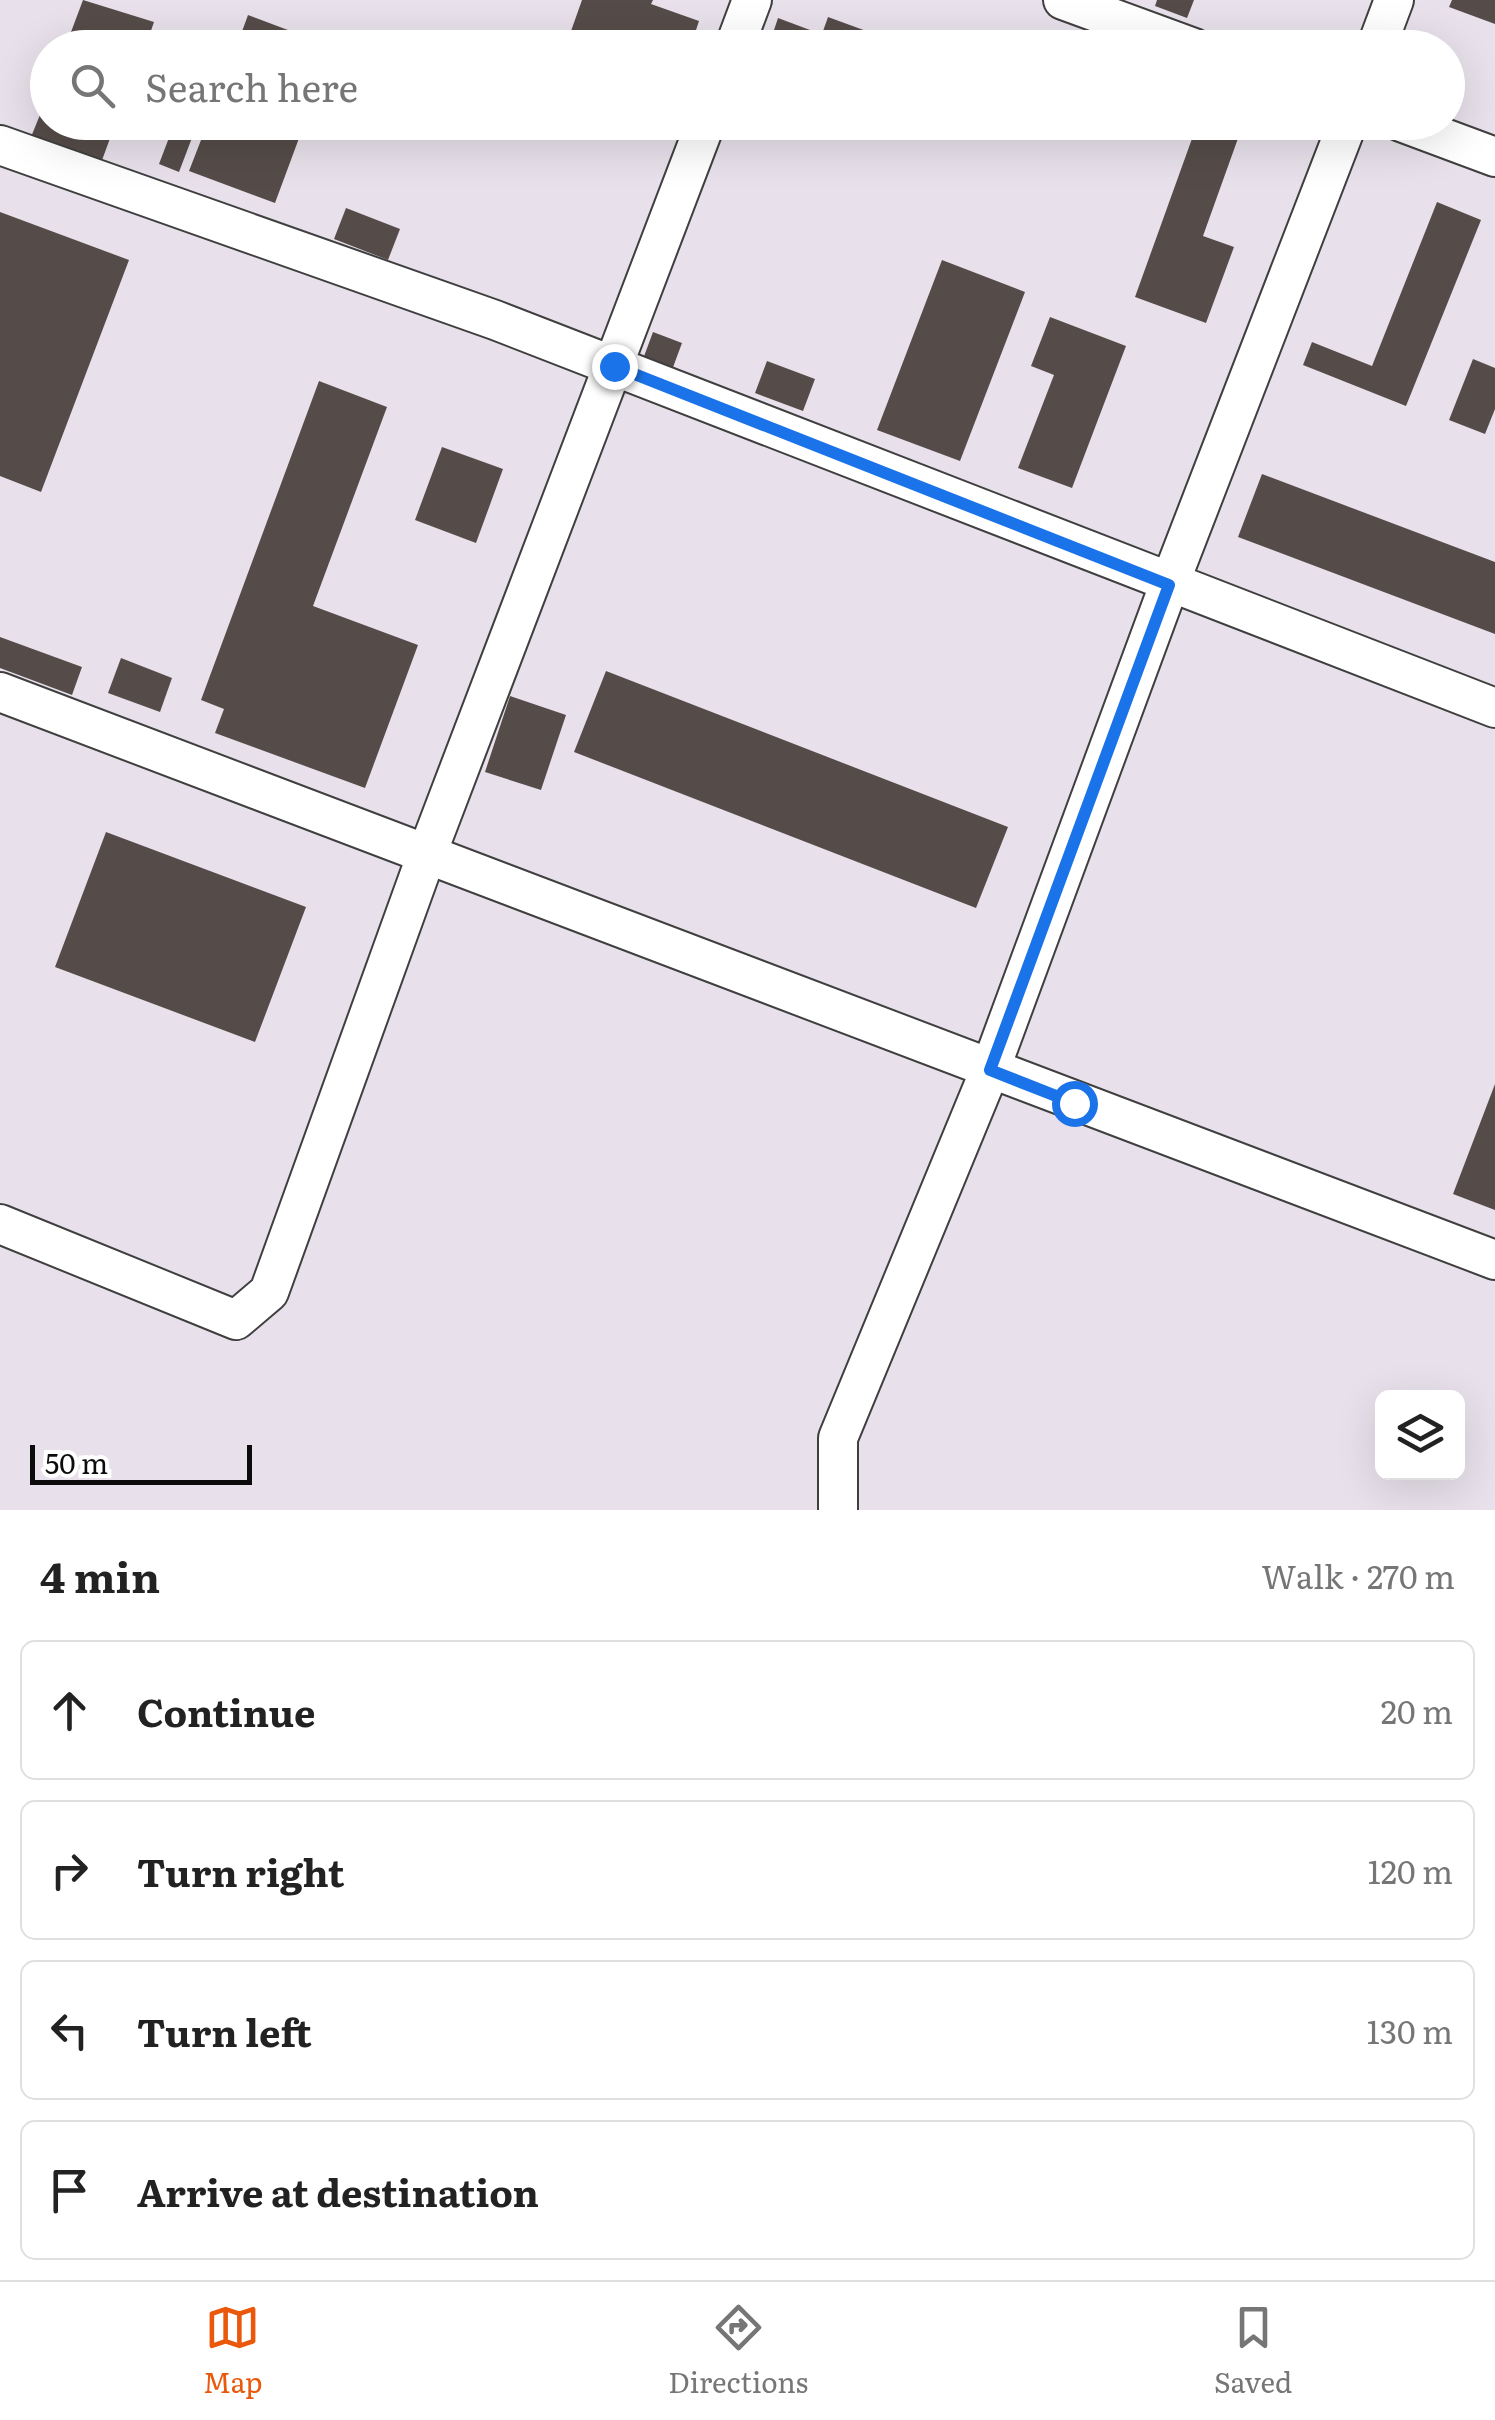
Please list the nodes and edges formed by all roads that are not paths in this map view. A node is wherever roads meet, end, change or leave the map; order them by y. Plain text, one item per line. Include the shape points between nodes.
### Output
1 (752, 0) edge
2 (1063, 0) edge
3 (1394, 0) edge
4 (741, 30) edge
5 (1145, 30) edge
6 (1383, 30) edge
7 (699, 140) edge
8 (1341, 140) edge
9 (1449, 140) edge
10 (0, 145) edge
11 (1495, 157) edge
12 (614, 366) junction
13 (1169, 585) junction
14 (0, 692) edge
15 (1495, 708) edge
16 (428, 851) junction
17 (990, 1070) junction
18 (0, 1224) edge
19 (1495, 1260) edge
20 (838, 1510) edge

1 - 4 lane
2 - 5 lane
3 - 6 lane
7 - 12 lane
8 - 13 lane
9 - 11 lane
10 - 12 lane
12 - 13 lane
12 - 16 lane
13 - 15 lane
13 - 17 lane
14 - 16 lane
16 - 17 lane
16 - 18 lane via 268,1292 236,1320
17 - 19 lane
17 - 20 lane via 838,1438

